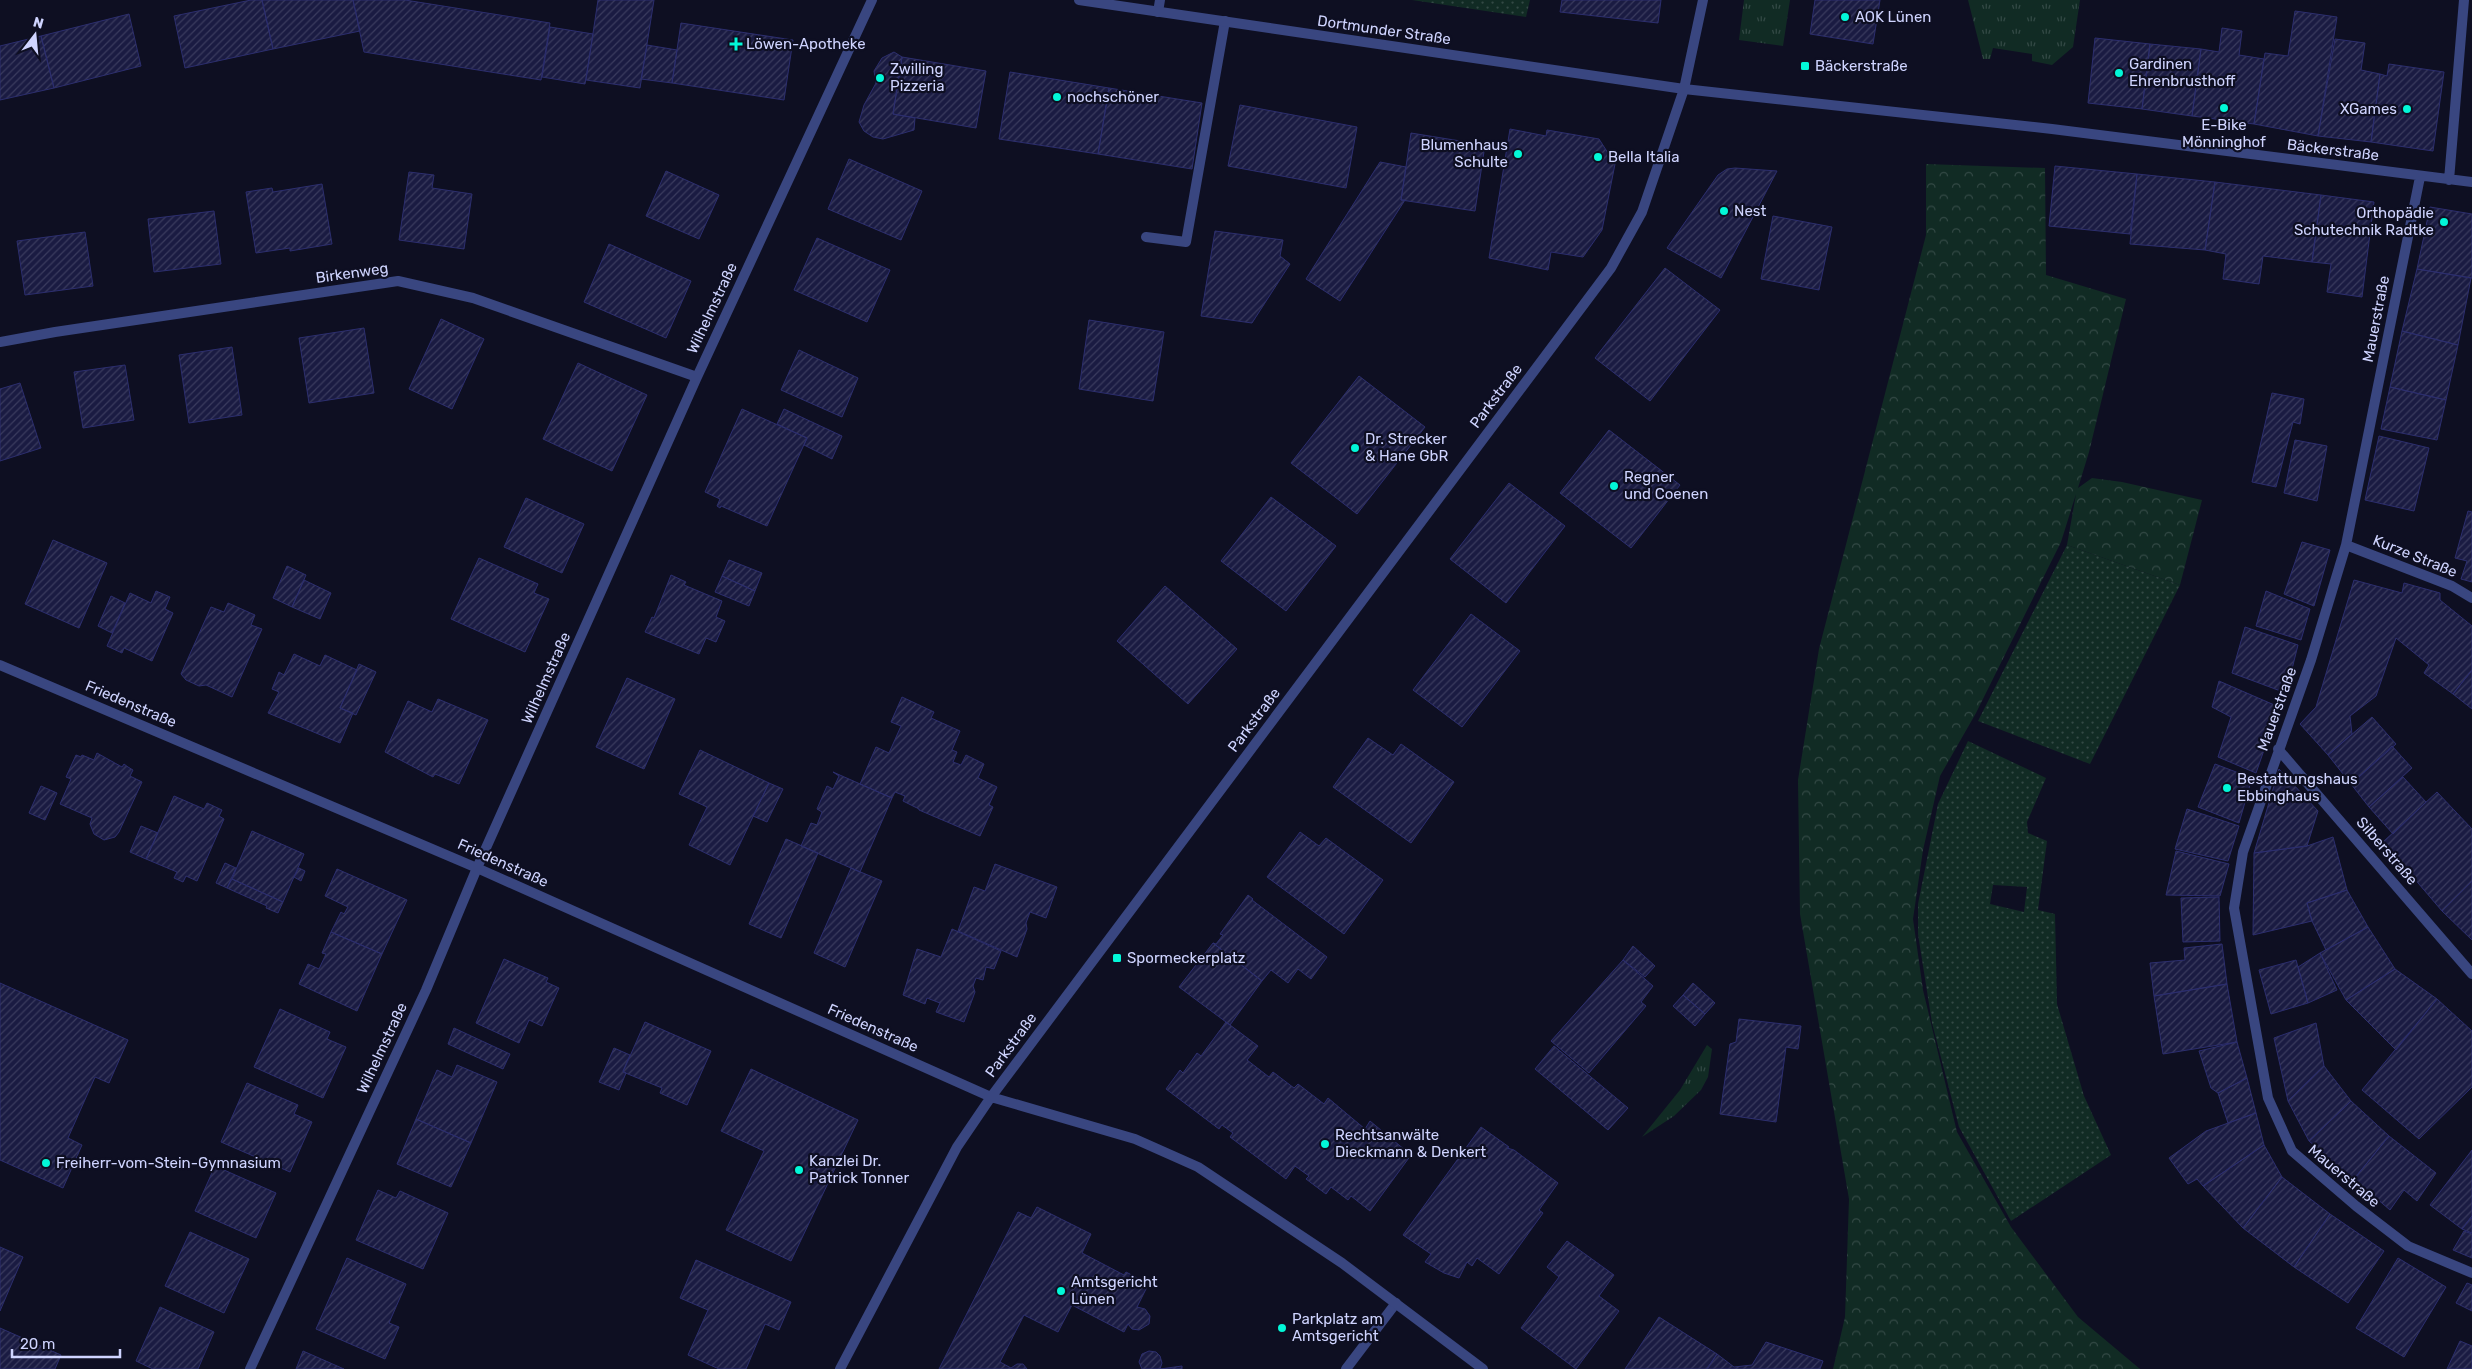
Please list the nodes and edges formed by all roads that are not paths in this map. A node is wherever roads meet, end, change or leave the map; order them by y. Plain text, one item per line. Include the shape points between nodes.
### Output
1 (872, 0) edge
2 (1079, 0) edge
3 (1160, 0) edge
4 (1703, 0) edge
5 (2464, 0) edge
6 (1158, 12) junction
7 (1225, 21) junction
8 (1684, 89) junction
9 (2420, 177) junction
10 (2449, 180) junction
11 (2472, 182) edge
12 (1146, 237) dead end
13 (0, 342) edge
14 (697, 378) junction
15 (2346, 544) junction
16 (2472, 598) edge
17 (0, 665) edge
18 (2278, 749) junction
19 (477, 868) junction
20 (2472, 974) edge
21 (991, 1097) junction
22 (2472, 1273) edge
23 (1396, 1303) junction
24 (250, 1369) edge
25 (840, 1369) edge
26 (1346, 1369) edge
27 (1483, 1369) edge

1 - 14 street, Wilhelmstraße
2 - 6 street, Dortmunder Straße
3 - 6 street
4 - 8 street, Parkstraße
5 - 10 street
6 - 7 street, Dortmunder Straße
7 - 8 street, Dortmunder Straße
7 - 12 street via 1186,242
8 - 9 street, Bäckerstraße via 2052,129
8 - 21 street, Parkstraße via 1642,212 1611,268
9 - 10 street, Bäckerstraße
9 - 15 street, Mauerstraße
10 - 11 street, Bäckerstraße
13 - 14 street, Birkenweg via 398,281 473,298
14 - 19 street, Wilhelmstraße
15 - 16 street, Kurze Straße via 2452,586
15 - 18 street, Mauerstraße
17 - 19 street, Friedenstraße
18 - 20 street, Silberstraße
18 - 22 street, Mauerstraße via 2244,852 2234,908 2268,1098 2292,1151 2356,1206 2408,1246
19 - 21 street, Friedenstraße
19 - 24 street, Wilhelmstraße via 426,990
21 - 23 street via 1136,1139 1198,1166
21 - 25 street, Parkstraße via 957,1147
23 - 26 street
23 - 27 street

